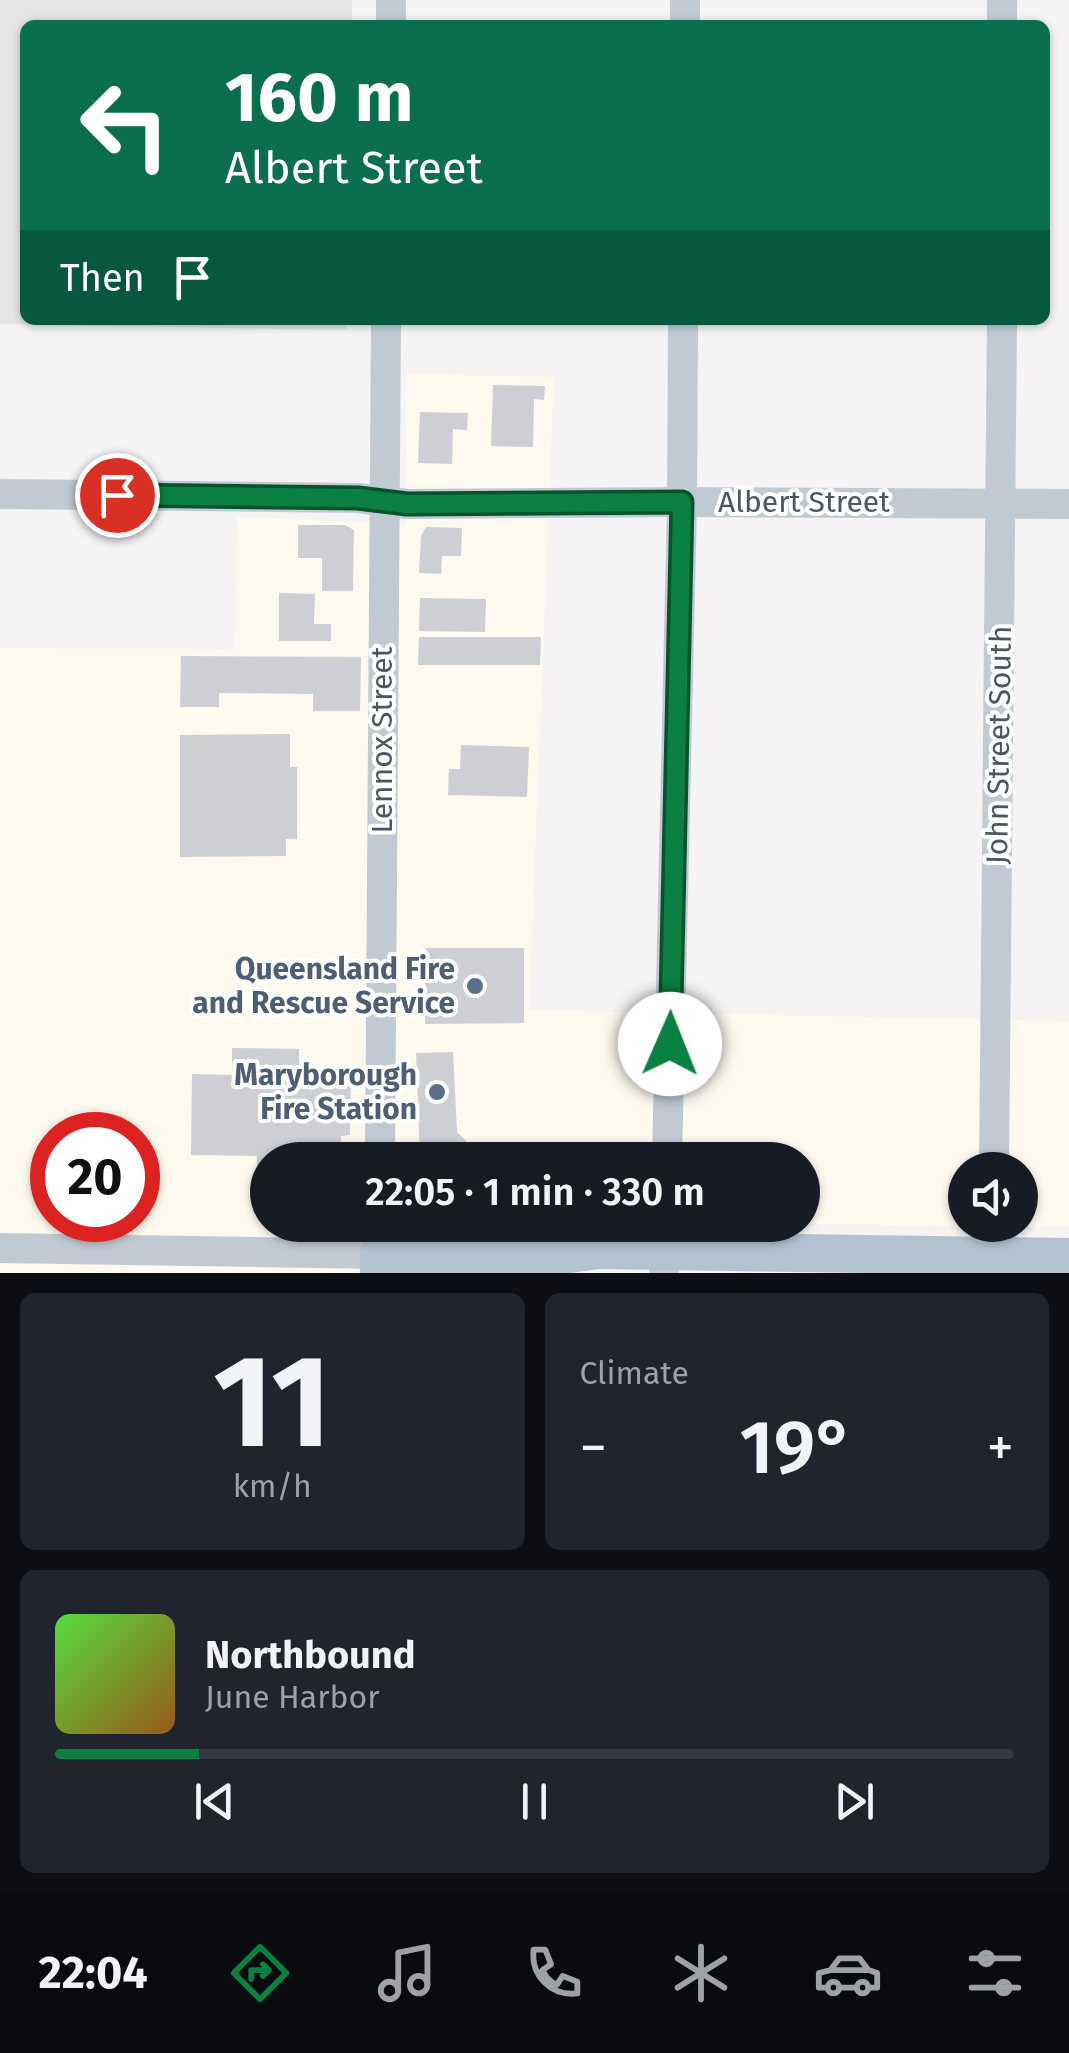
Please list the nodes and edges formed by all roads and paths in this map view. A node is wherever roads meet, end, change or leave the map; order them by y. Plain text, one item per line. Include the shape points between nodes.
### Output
1 (386, 325) edge
2 (683, 325) edge
3 (1002, 325) edge
4 (0, 494) edge
5 (383, 501) junction
6 (682, 502) junction
7 (1002, 502) junction
8 (1069, 504) edge
9 (380, 1142) edge
10 (667, 1142) edge
11 (994, 1152) edge
12 (0, 1248) edge
13 (380, 1251) edge
14 (998, 1252) edge
15 (659, 1256) edge
16 (1069, 1257) edge

1 - 5 street, Lennox Street
2 - 6 street
3 - 7 street, John Street South
4 - 5 street, Albert Street
5 - 6 street, Albert Street
5 - 9 street, Lennox Street
6 - 7 street, Albert Street
6 - 10 street
7 - 8 street, Albert Street
7 - 11 street, John Street South
12 - 13 street
13 - 15 main road
14 - 15 main road
14 - 16 main road

